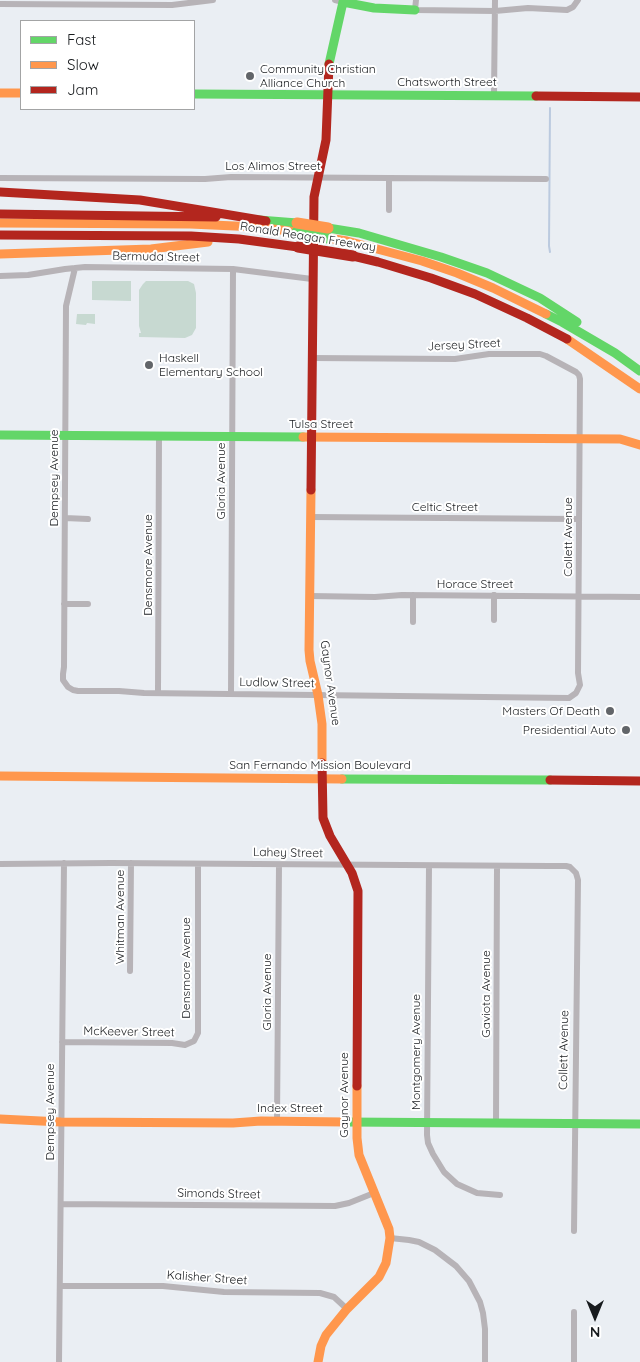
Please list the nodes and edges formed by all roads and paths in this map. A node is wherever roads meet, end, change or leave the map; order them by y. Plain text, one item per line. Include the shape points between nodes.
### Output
1 (213, 0) edge
2 (495, 0) edge
3 (339, 1) edge
4 (76, 2) edge
5 (576, 2) edge
6 (155, 3) edge
7 (0, 4) edge
8 (416, 5) edge
9 (495, 11) junction
10 (0, 93) edge
11 (20, 93) edge
12 (195, 94) edge
13 (327, 95) junction
14 (494, 96) junction
15 (640, 97) edge
16 (317, 177) junction
17 (0, 178) edge
18 (389, 178) junction
19 (546, 179) dead end
20 (0, 192) edge
21 (60, 195) junction
22 (0, 197) edge
23 (389, 210) dead end
24 (0, 214) edge
25 (268, 221) junction
26 (0, 222) edge
27 (297, 228) junction
28 (328, 233) junction
29 (0, 235) edge
30 (239, 239) junction
31 (4, 254) edge
32 (75, 268) junction
33 (233, 269) junction
34 (0, 276) edge
35 (312, 279) junction
36 (312, 358) junction
37 (640, 362) edge
38 (640, 371) edge
39 (580, 379) joint
40 (640, 388) edge
41 (0, 435) edge
42 (66, 436) junction
43 (159, 436) junction
44 (232, 437) junction
45 (311, 437) junction
46 (640, 437) edge
47 (620, 439) junction
48 (580, 440) junction
49 (640, 445) edge
50 (310, 517) junction
51 (65, 518) junction
52 (88, 519) dead end
53 (579, 519) junction
54 (413, 595) junction
55 (494, 595) junction
56 (310, 596) junction
57 (579, 596) junction
58 (640, 597) edge
59 (64, 604) junction
60 (88, 604) dead end
61 (494, 620) dead end
62 (413, 622) dead end
63 (68, 687) joint
64 (158, 693) junction
65 (576, 693) joint
66 (231, 694) junction
67 (318, 695) junction
68 (0, 776) edge
69 (322, 779) junction
70 (640, 781) edge
71 (64, 863) junction
72 (131, 863) junction
73 (0, 864) edge
74 (198, 864) junction
75 (279, 865) junction
76 (348, 865) junction
77 (429, 866) junction
78 (497, 866) junction
79 (574, 870) joint
80 (130, 972) dead end
81 (194, 1041) joint
82 (62, 1042) junction
83 (0, 1119) edge
84 (277, 1120) junction
85 (61, 1122) junction
86 (357, 1122) junction
87 (427, 1122) junction
88 (496, 1122) junction
89 (574, 1123) junction
90 (640, 1124) edge
91 (374, 1193) junction
92 (500, 1195) dead end
93 (61, 1204) junction
94 (574, 1231) dead end
95 (390, 1238) junction
96 (61, 1286) junction
97 (347, 1309) junction
98 (574, 1312) dead end
99 (59, 1362) edge
100 (318, 1362) edge
101 (485, 1362) edge
102 (574, 1362) edge

1 - 6 street via 172,6
2 - 9 street
3 - 8 main road via 374,8
3 - 13 main road, Gaynor Avenue
4 - 6 street
4 - 7 street
5 - 9 street via 564,10 528,8
8 - 9 street
9 - 14 street
10 - 11 main road
12 - 13 main road, Chatsworth Street
13 - 14 main road, Chatsworth Street
13 - 16 main road, Gaynor Avenue via 326,140
14 - 15 main road, Chatsworth Street
16 - 17 street, Los Alimos Street
16 - 18 street, Los Alimos Street
16 - 35 main road, Gaynor Avenue
18 - 19 street, Los Alimos Street
18 - 23 street
20 - 21 main road
21 - 22 main road
21 - 25 main road via 140,200
24 - 25 main road, Ronald Reagan Freeway via 193,216
25 - 27 main road, Ronald Reagan Freeway
26 - 27 main road
27 - 28 main road, Ronald Reagan Freeway, bridge
28 - 37 main road, Ronald Reagan Freeway via 359,233 487,273 540,298
28 - 38 main road via 422,261 493,288 562,322
29 - 30 main road, Ronald Reagan Freeway
30 - 31 main road via 151,249
30 - 40 main road, Ronald Reagan Freeway, bridge via 353,256 475,294 568,340
32 - 33 street, Bermuda Street
32 - 34 street, Bermuda Street
32 - 42 street, Dempsey Avenue via 66,306
33 - 35 street, Bermuda Street
33 - 44 street, Gloria Avenue
35 - 36 main road, Gaynor Avenue
36 - 39 street, Jersey Street via 455,359 489,354 540,354 576,372
36 - 45 main road, Gaynor Avenue
39 - 48 street, Collett Avenue
41 - 42 main road, Tulsa Street
42 - 43 main road, Tulsa Street
42 - 51 street, Dempsey Avenue
43 - 44 main road, Tulsa Street
43 - 64 street, Densmore Avenue
44 - 45 main road, Tulsa Street
44 - 66 street, Gloria Avenue
45 - 48 main road, Tulsa Street
45 - 50 main road, Gaynor Avenue
46 - 47 main road
47 - 48 main road, Tulsa Street
47 - 49 main road, Tulsa Street
48 - 53 street, Collett Avenue
50 - 53 street, Celtic Street
50 - 56 main road, Gaynor Avenue
51 - 52 street
51 - 59 street, Dempsey Avenue
53 - 57 street, Collett Avenue
54 - 55 street, Horace Street
54 - 56 street, Horace Street
54 - 62 street
55 - 57 street, Horace Street
55 - 61 street
56 - 67 main road, Gaynor Avenue via 309,650
57 - 58 street, Horace Street
57 - 65 street, Collett Avenue via 580,685
59 - 60 street
59 - 63 street, Dempsey Avenue via 63,680
63 - 64 street, Ludlow Street via 78,691
64 - 66 street, Ludlow Street
65 - 67 street, Ludlow Street via 568,698
66 - 67 street, Ludlow Street
67 - 69 main road, Gaynor Avenue via 322,724
68 - 69 main road, San Fernando Mission Boulevard
69 - 70 main road, San Fernando Mission Boulevard
69 - 76 main road, Gaynor Avenue via 325,824
71 - 72 street, Lahey Street
71 - 73 street, Lahey Street
71 - 82 street, Dempsey Avenue
72 - 74 street, Lahey Street
72 - 80 street, Whitman Avenue
74 - 75 street, Lahey Street
74 - 81 street, Densmore Avenue via 198,1032
75 - 76 street, Lahey Street
75 - 84 street, Gloria Avenue
76 - 77 street, Lahey Street
76 - 86 main road, Gaynor Avenue via 356,882 359,901
77 - 78 street, Lahey Street
77 - 87 street, Montgomery Avenue
78 - 79 street, Lahey Street via 566,866
78 - 88 street, Gaviota Avenue
79 - 89 street, Collett Avenue via 578,880
81 - 82 street, McKeever Street via 185,1045
82 - 85 street, Dempsey Avenue
83 - 85 main road, Index Street
84 - 85 main road, Index Street via 233,1123
84 - 86 main road, Index Street
85 - 93 street, Dempsey Avenue
86 - 87 main road, Index Street
86 - 91 main road, Gaynor Avenue via 359,1155
87 - 88 main road, Index Street
87 - 92 street, Montgomery Avenue via 428,1143 450,1178 477,1193
88 - 89 main road, Index Street
89 - 90 main road, Index Street
89 - 94 street, Collett Avenue
91 - 93 street, Simonds Street via 335,1206
91 - 95 main road, Gaynor Avenue
93 - 96 street, Dempsey Avenue
95 - 97 main road, Gaynor Avenue via 386,1263 379,1277
95 - 101 street via 419,1242 435,1250 452,1262 469,1281 483,1313
96 - 97 street, Kalisher Street via 320,1292 334,1297
96 - 99 street, Dempsey Avenue
97 - 100 main road, Gaynor Avenue via 326,1335
98 - 102 street

